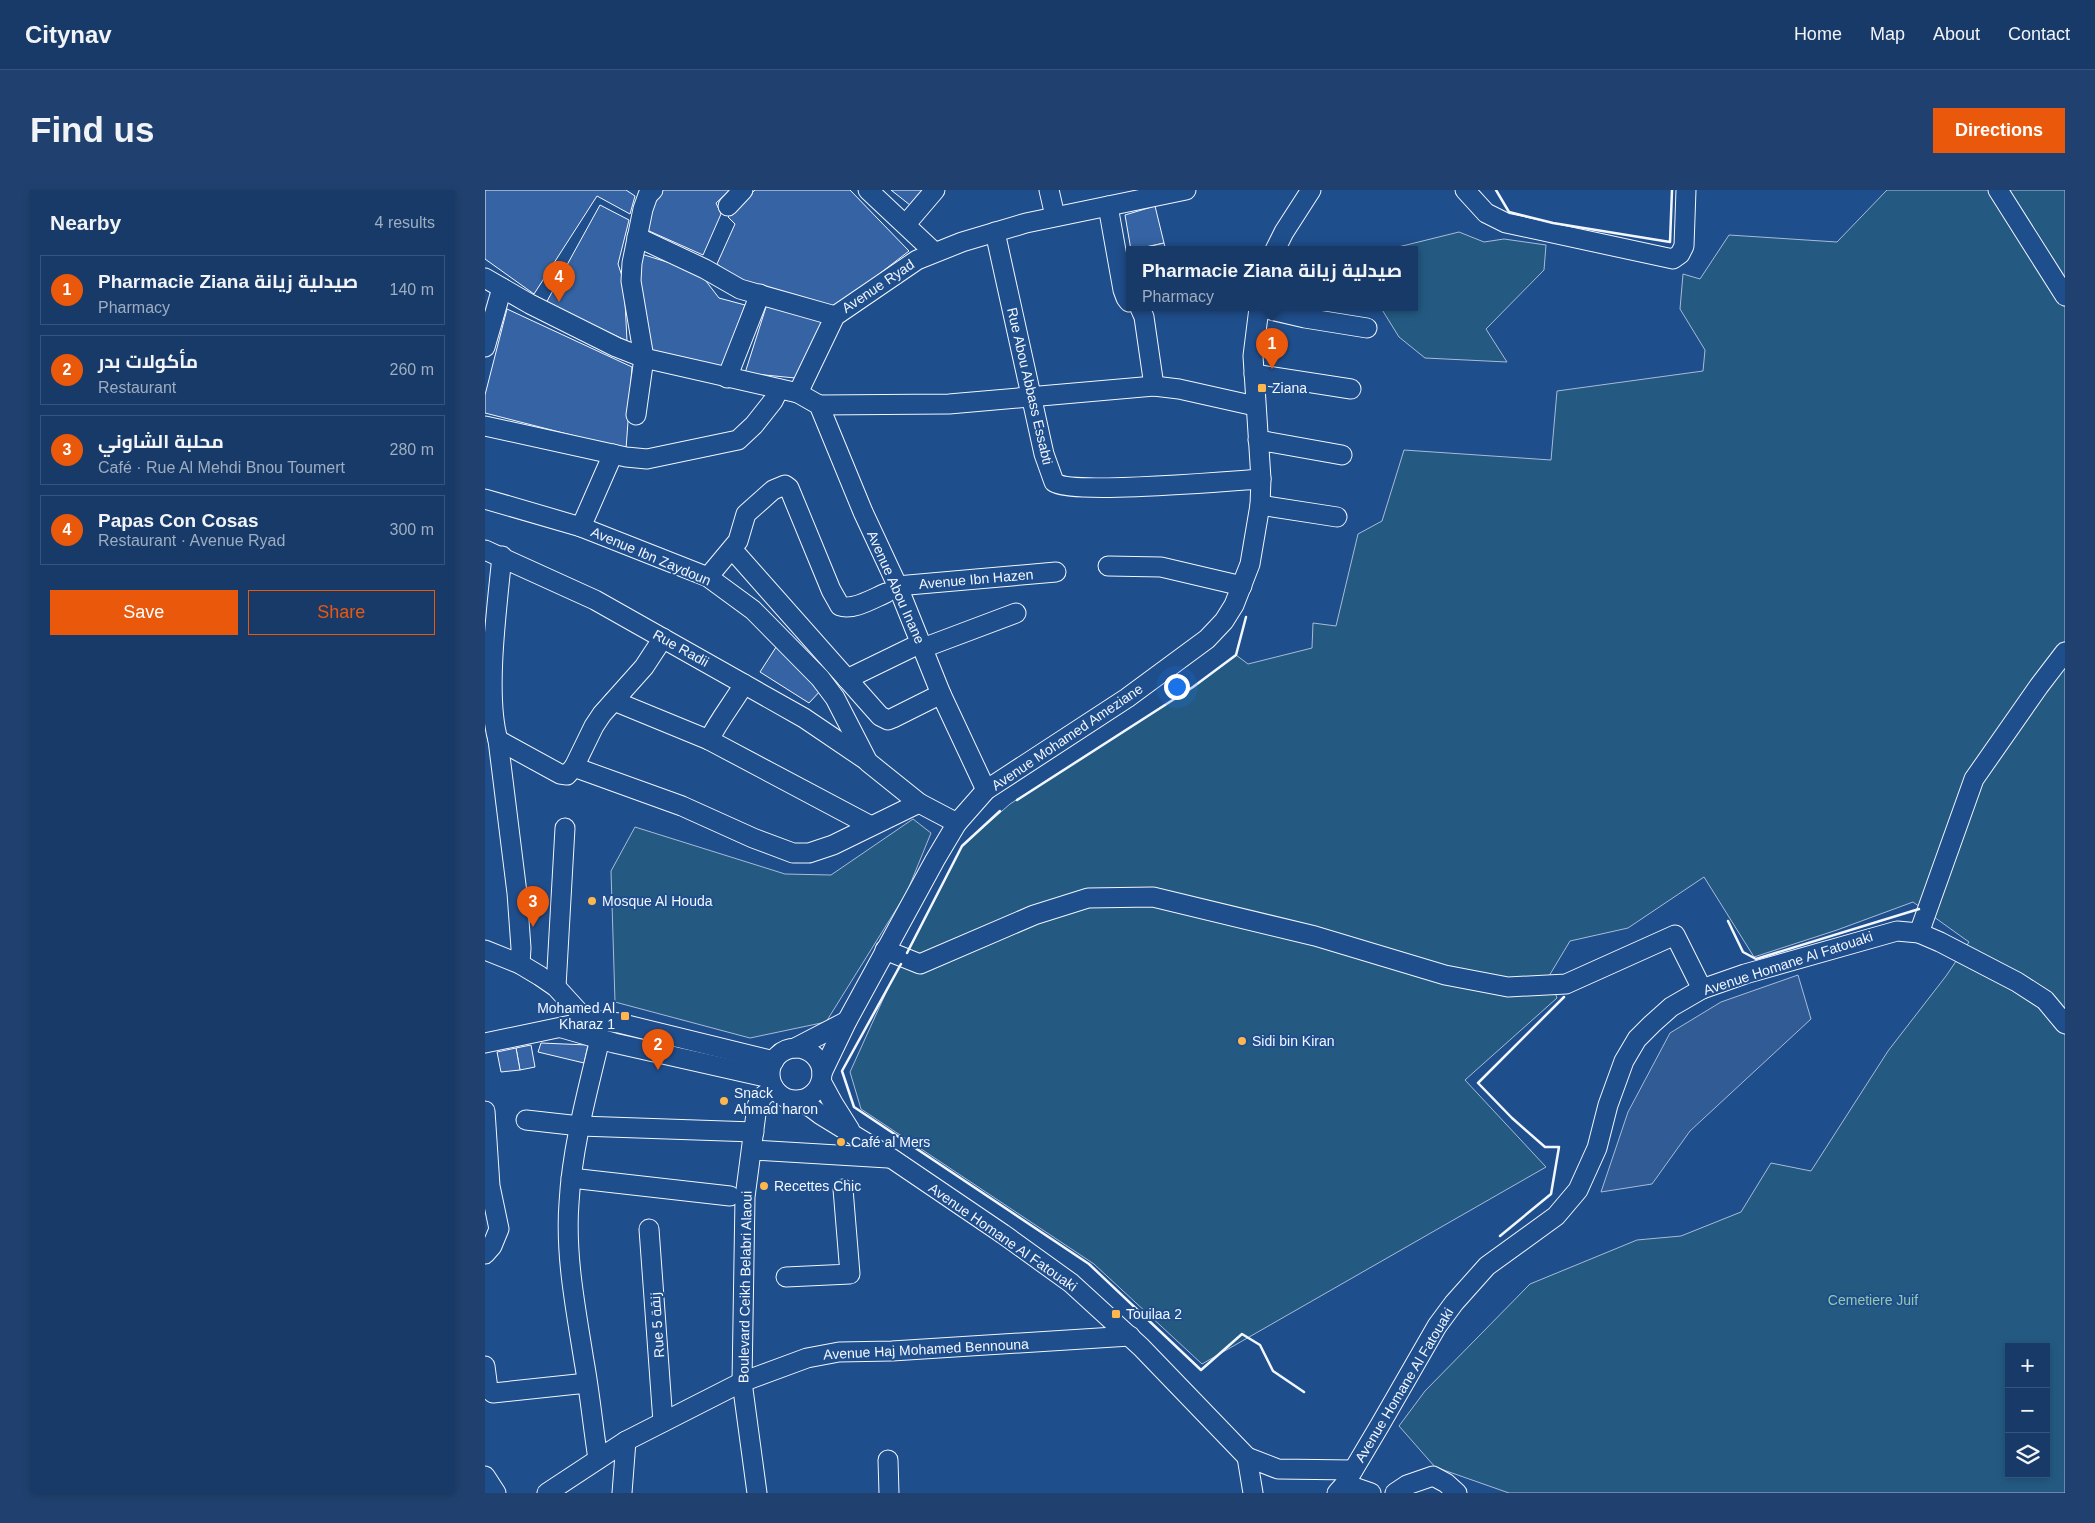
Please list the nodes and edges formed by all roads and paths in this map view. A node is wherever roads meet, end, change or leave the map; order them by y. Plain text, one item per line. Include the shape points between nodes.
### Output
1 (743, 190) edge
2 (868, 190) edge
3 (935, 190) edge
4 (1049, 190) edge
5 (1186, 190) edge
6 (1311, 190) edge
7 (1687, 190) edge
8 (1998, 190) edge
9 (1470, 191) edge
10 (647, 192) edge
11 (728, 206) dead end
12 (1108, 206) junction
13 (1055, 216) junction
14 (905, 224) junction
15 (995, 232) junction
16 (637, 237) junction
17 (1277, 246) edge
18 (934, 252) junction
19 (485, 278) edge
20 (502, 288) junction
21 (759, 294) junction
22 (2065, 296) edge
23 (1126, 298) edge
24 (1142, 311) edge
25 (1260, 311) edge
26 (1274, 311) edge
27 (835, 316) junction
28 (1367, 328) dead end
29 (485, 347) edge
30 (643, 358) junction
31 (1254, 374) junction
32 (727, 378) junction
33 (1153, 386) junction
34 (779, 388) junction
35 (1351, 389) dead end
36 (799, 393) junction
37 (1032, 397) junction
38 (819, 405) junction
39 (1255, 406) junction
40 (636, 415) dead end
41 (485, 426) edge
42 (1258, 440) junction
43 (613, 454) junction
44 (1342, 455) dead end
45 (1261, 479) junction
46 (485, 498) edge
47 (1260, 505) junction
48 (1337, 517) dead end
49 (581, 527) junction
50 (732, 549) junction
51 (493, 553) edge
52 (1108, 566) dead end
53 (1056, 572) dead end
54 (708, 577) junction
55 (1242, 586) junction
56 (892, 589) junction
57 (491, 603) edge
58 (1016, 613) dead end
59 (663, 638) junction
60 (922, 646) junction
61 (2065, 652) edge
62 (847, 680) junction
63 (744, 684) junction
64 (941, 694) junction
65 (487, 698) edge
66 (614, 701) junction
67 (491, 732) edge
68 (709, 740) junction
69 (868, 762) junction
70 (574, 767) junction
71 (986, 790) junction
72 (919, 803) junction
73 (957, 823) junction
74 (871, 826) junction
75 (565, 828) dead end
76 (1919, 934) junction
77 (485, 950) edge
78 (885, 950) junction
79 (520, 964) junction
80 (556, 988) junction
81 (1702, 989) junction
82 (847, 1021) junction
83 (2065, 1024) edge
84 (591, 1032) junction
85 (485, 1043) edge
86 (795, 1048) junction
87 (772, 1076) junction
88 (821, 1077) junction
89 (801, 1100) junction
90 (485, 1111) edge
91 (526, 1120) dead end
92 (580, 1126) junction
93 (486, 1130) edge
94 (854, 1135) junction
95 (753, 1141) junction
96 (891, 1158) junction
97 (571, 1178) junction
98 (488, 1186) edge
99 (843, 1188) dead end
100 (730, 1196) dead end
101 (649, 1229) dead end
102 (485, 1254) edge
103 (786, 1278) dead end
104 (1130, 1336) junction
105 (485, 1366) edge
106 (741, 1382) junction
107 (587, 1383) junction
108 (663, 1422) junction
109 (626, 1441) junction
110 (1247, 1457) junction
111 (598, 1459) junction
112 (887, 1460) dead end
113 (485, 1476) edge
114 (1345, 1482) edge
115 (496, 1493) edge
116 (547, 1493) edge
117 (622, 1493) edge
118 (757, 1493) edge
119 (889, 1493) edge
120 (1253, 1493) edge
121 (1371, 1493) edge
122 (1395, 1493) edge
123 (1457, 1493) edge

1 - 11 street
2 - 14 street
3 - 14 street
4 - 13 street
5 - 12 street, Avenue Ryad
6 - 17 street
7 - 9 street via 1683,246 1673,259 1506,222 1486,213
8 - 22 street
10 - 16 street
12 - 13 street, Avenue Ryad
12 - 23 street
13 - 15 street, Avenue Ryad
14 - 18 street
15 - 18 street, Avenue Ryad
15 - 37 street, Rue Abou Abbass Essabti
16 - 21 street via 730,284
16 - 30 street via 631,281
18 - 27 street, Avenue Ryad via 879,284
19 - 20 street
20 - 29 street
20 - 30 street
21 - 27 street
21 - 32 street
24 - 33 street
25 - 31 street, Avenue Mohamed Ameziane via 1254,342
26 - 28 street
27 - 36 street, Avenue Ryad
30 - 32 street
30 - 40 street
31 - 35 street
31 - 39 street, Avenue Mohamed Ameziane
32 - 34 street
33 - 37 street
33 - 39 street via 1179,388
34 - 36 street
34 - 43 street via 755,425 737,440 647,459
36 - 38 street
37 - 38 street via 949,404
37 - 45 street, Rue Abou Abbass Essabti via 1050,473 1054,482 1061,486 1176,485
38 - 56 street, Avenue Abou Inane
39 - 42 street, Avenue Mohamed Ameziane
41 - 43 street
42 - 44 street
42 - 45 street, Avenue Mohamed Ameziane
43 - 49 street
45 - 47 street, Avenue Mohamed Ameziane
46 - 49 street, Avenue Ibn Zaydoun
47 - 48 street
47 - 55 street, Avenue Mohamed Ameziane via 1253,550
49 - 54 street, Avenue Ibn Zaydoun
50 - 54 street
50 - 56 street, Avenue Ibn Hazen via 741,536 746,514 773,490 785,485 840,606 854,606
50 - 62 street
51 - 57 street
51 - 59 street, Rue Radii via 595,600
52 - 55 street via 1183,570
53 - 56 street, Avenue Ibn Hazen
54 - 69 street, Avenue Ibn Zaydoun via 753,610 820,678 835,698
55 - 71 street, Avenue Mohamed Ameziane via 1224,621 1207,639 1127,698
56 - 60 street, Avenue Abou Inane
57 - 65 street via 492,648
58 - 60 street
59 - 63 street, Rue Radii
59 - 66 street
60 - 62 street
60 - 64 street, Avenue Abou Inane
61 - 76 street via 1974,780
62 - 64 street via 880,716 888,720
63 - 68 street
63 - 69 street, Rue Radii via 804,718
64 - 71 street, Avenue Abou Inane
65 - 67 street
66 - 68 street
66 - 70 street via 594,726
67 - 70 street via 560,774 567,775
67 - 79 street via 517,893
68 - 74 street
69 - 72 street, Avenue Ibn Zaydoun
70 - 74 street via 682,806 793,853 815,852
71 - 73 street, Avenue Mohamed Ameziane
72 - 73 street, Avenue Ibn Zaydoun
72 - 74 street
73 - 78 street, Avenue Mohamed Ameziane
75 - 80 street
76 - 81 street, Avenue Homane Al Fatouaki via 1897,931 1876,935
76 - 83 street, Avenue Homane Al Fatouaki via 2017,982 2045,1000
77 - 79 street
78 - 81 street via 920,964 1034,915 1088,898 1153,898 1315,936 1445,975 1508,987 1566,984 1675,935
78 - 82 street, Avenue Mohamed Ameziane
79 - 80 street
80 - 84 street
81 - 114 street, Avenue Homane Al Fatouaki via 1671,1007 1637,1039 1624,1061 1597,1148 1578,1190 1556,1216 1487,1266 1454,1303 1437,1326
82 - 86 street
82 - 88 street, Avenue Mohamed Ameziane
84 - 85 street via 562,1028
84 - 87 street via 595,1020 619,1023
84 - 92 street
86 - 87 street via 779,1054
86 - 88 street via 813,1055 819,1063
87 - 89 street via 785,1098
87 - 95 street, Boulevard Ceikh Belabri Alaoui via 758,1103
88 - 89 street via 817,1089
88 - 94 street, Avenue Homane Al Fatouaki
89 - 94 street, Avenue Homane Al Fatouaki
90 - 93 street
91 - 92 street
92 - 95 street
92 - 97 street
93 - 98 street
94 - 96 street, Avenue Homane Al Fatouaki
95 - 96 street
95 - 106 street, Boulevard Ceikh Belabri Alaoui via 745,1197
96 - 104 street, Avenue Homane Al Fatouaki via 1071,1283
97 - 100 street
97 - 107 street via 568,1227 571,1272
98 - 102 street via 499,1229
99 - 103 street via 850,1274
101 - 108 street, Rue 5 زنقة
104 - 106 street, Avenue Haj Mohamed Bennouna via 825,1353
104 - 110 street, Avenue Homane Al Fatouaki
105 - 107 street via 488,1388 493,1394
106 - 108 street, Avenue Haj Mohamed Bennouna
106 - 118 street, Boulevard Ceikh Belabri Alaoui
107 - 111 street
108 - 109 street, Avenue Haj Mohamed Bennouna
109 - 111 street, Avenue Haj Mohamed Bennouna
109 - 117 street
110 - 114 street, Avenue Homane Al Fatouaki via 1278,1469
110 - 120 street
111 - 116 street, Avenue Haj Mohamed Bennouna
112 - 119 street
113 - 115 street
114 - 121 street
122 - 123 street via 1433,1476

